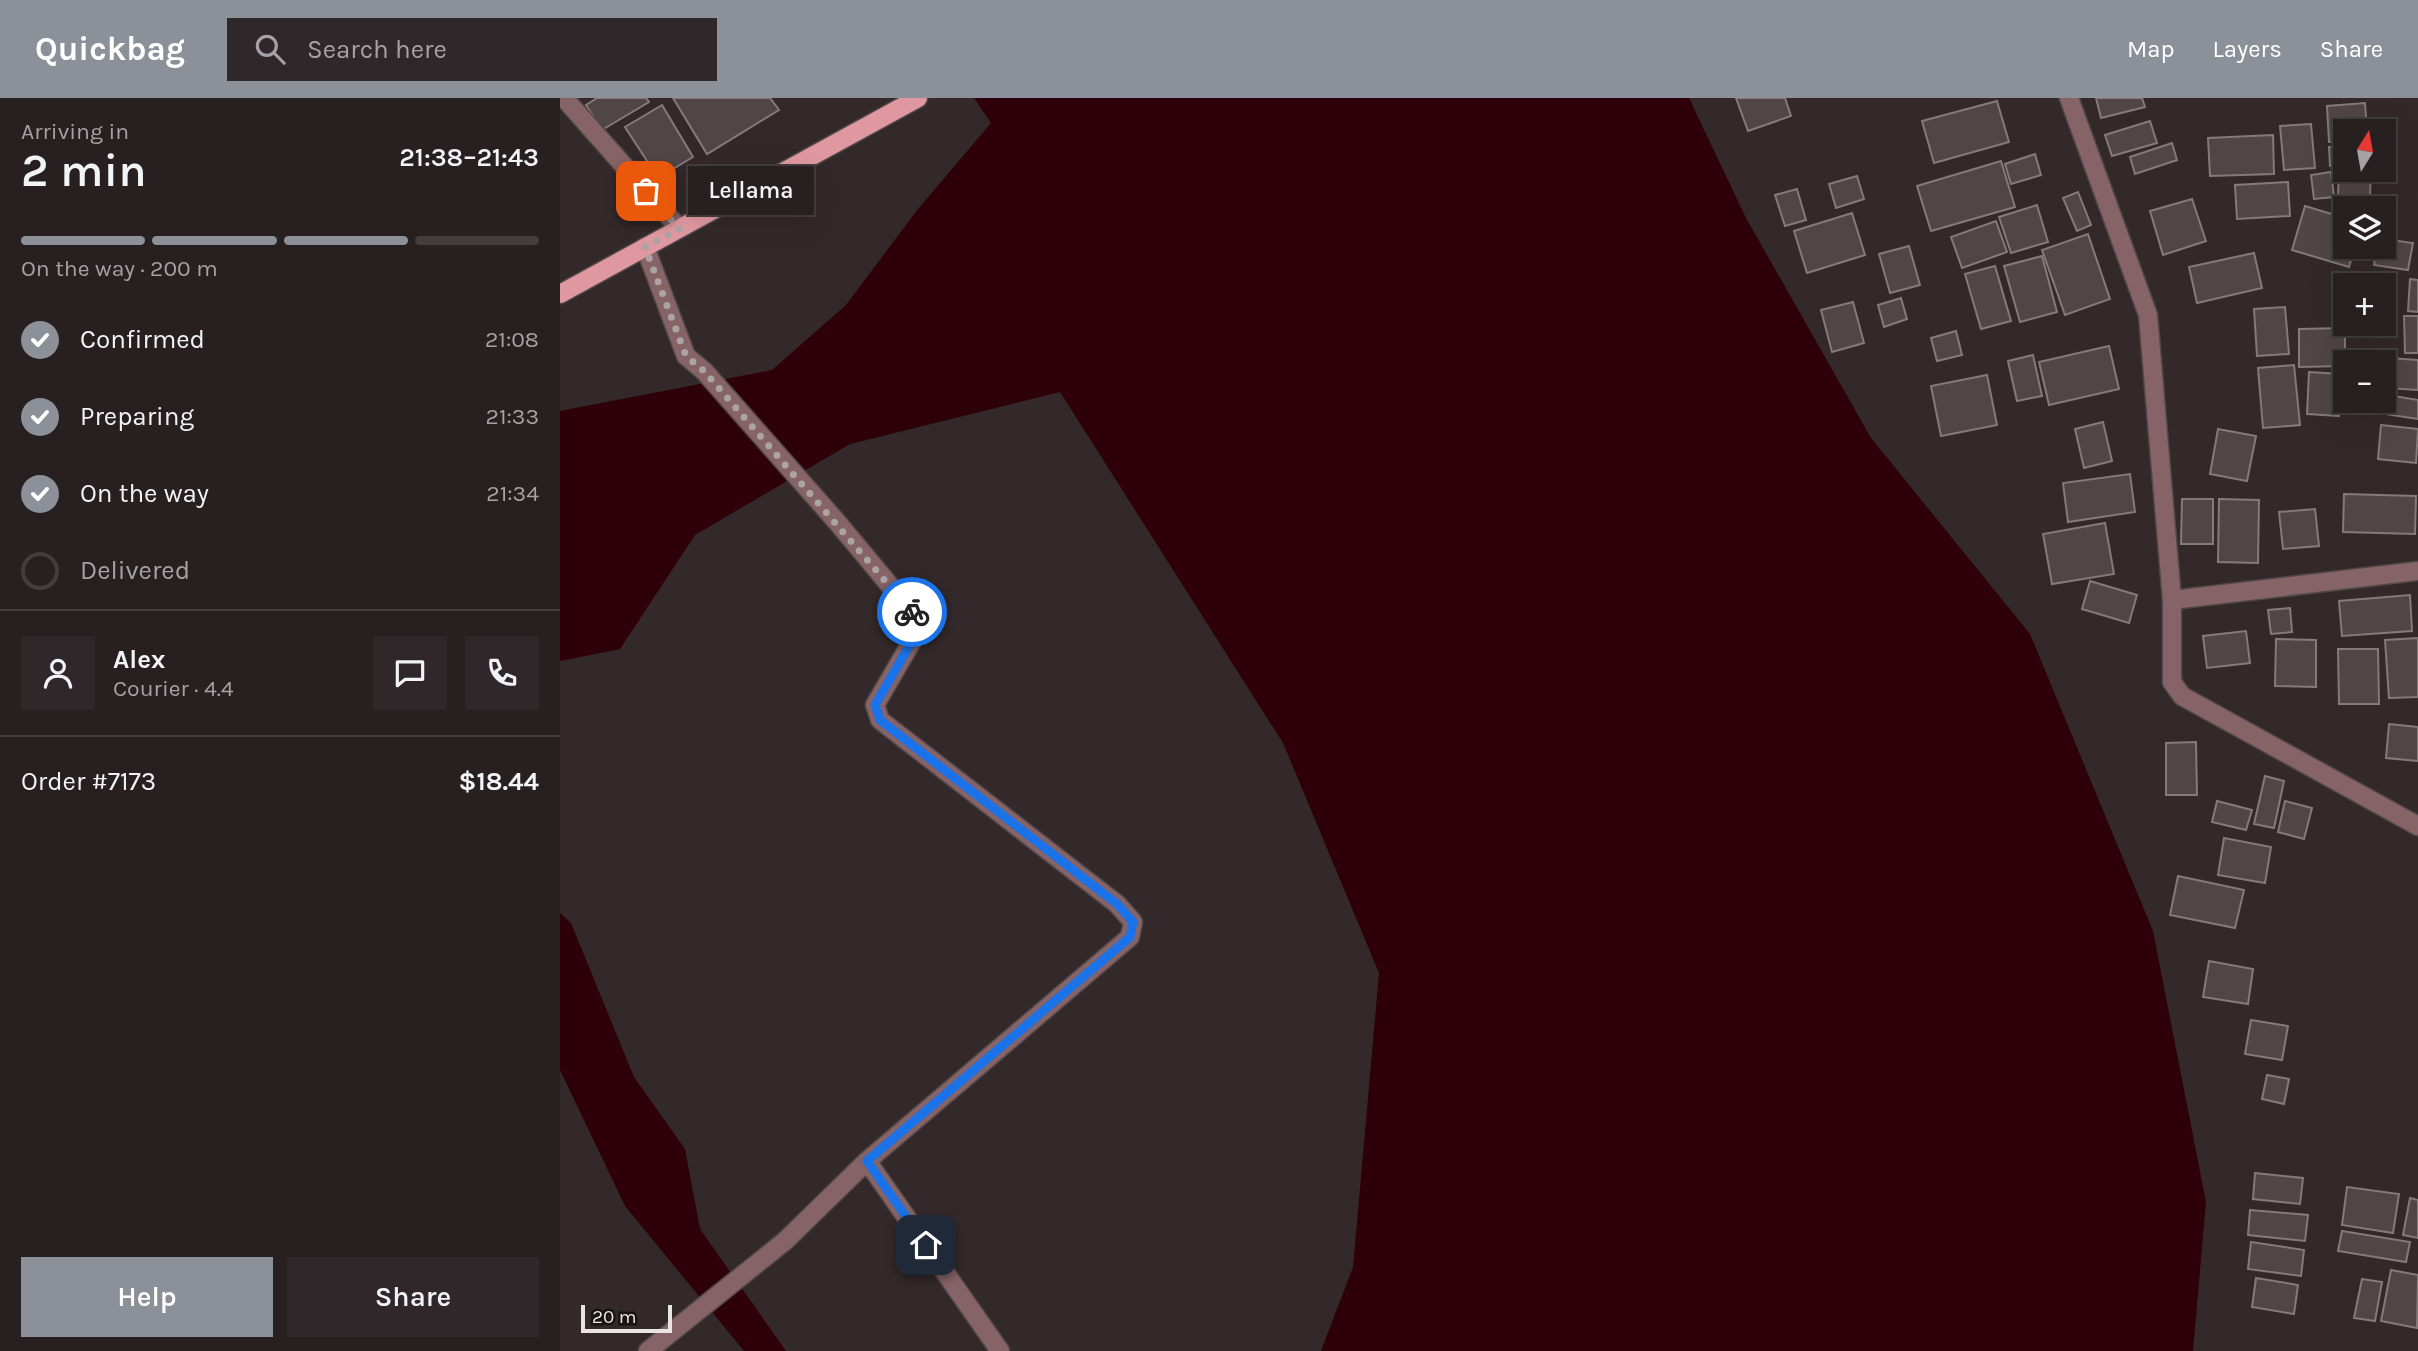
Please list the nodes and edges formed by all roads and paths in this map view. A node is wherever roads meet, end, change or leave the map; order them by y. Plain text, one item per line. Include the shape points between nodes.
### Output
1 (564, 98) edge
2 (918, 98) edge
3 (2069, 98) edge
4 (679, 229) junction
5 (645, 247) junction
6 (560, 294) edge
7 (2418, 571) edge
8 (2172, 600) junction
9 (2418, 826) edge
10 (867, 1161) junction
11 (650, 1349) edge
12 (1000, 1351) edge

1 - 4 street
2 - 4 main road
3 - 8 street via 2148,315
4 - 5 main road
5 - 6 main road
5 - 10 street via 686,356 837,522 922,624 875,705 880,720 1117,904 1133,922 1130,937
7 - 8 street
8 - 9 street via 2172,682 2182,696
10 - 11 street via 785,1241
10 - 12 street

